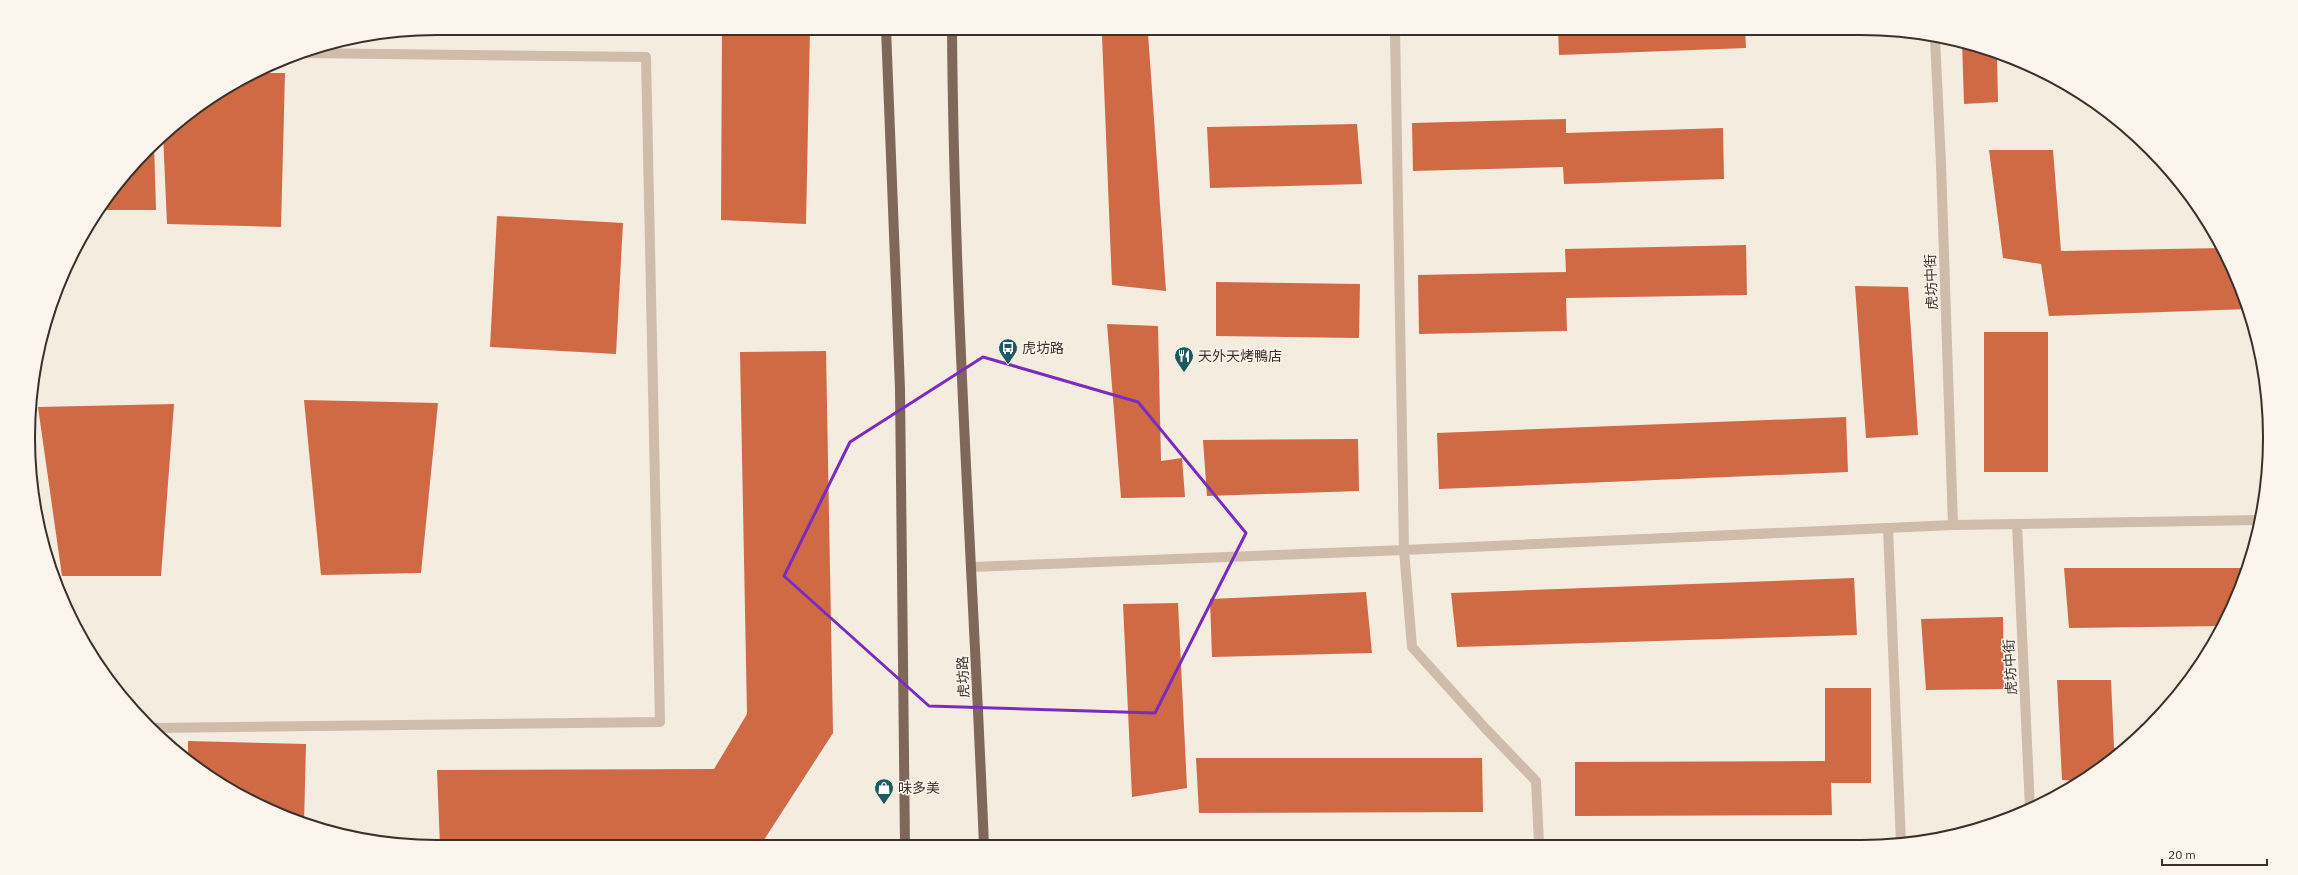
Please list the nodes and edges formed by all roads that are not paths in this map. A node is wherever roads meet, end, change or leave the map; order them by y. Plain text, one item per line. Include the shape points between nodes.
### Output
1 (886, 35) edge
2 (952, 35) edge
3 (1395, 35) edge
4 (1935, 42) edge
5 (315, 54) edge
6 (2254, 520) edge
7 (2017, 524) junction
8 (1953, 525) junction
9 (1888, 528) junction
10 (1404, 550) junction
11 (972, 566) junction
12 (159, 728) edge
13 (2030, 802) edge
14 (1901, 838) edge
15 (905, 840) edge
16 (984, 840) edge
17 (1539, 840) edge

1 - 15 main road via 900,389
2 - 11 main road, 虎坊路 via 960,376
3 - 10 street
4 - 8 street, 虎坊中街
5 - 12 street via 646,57 660,722
6 - 7 street
7 - 8 street
7 - 13 street, 虎坊中街
8 - 9 street
9 - 10 street
9 - 14 street
10 - 11 street
10 - 17 street via 1412,647 1536,780
11 - 16 main road, 虎坊路

